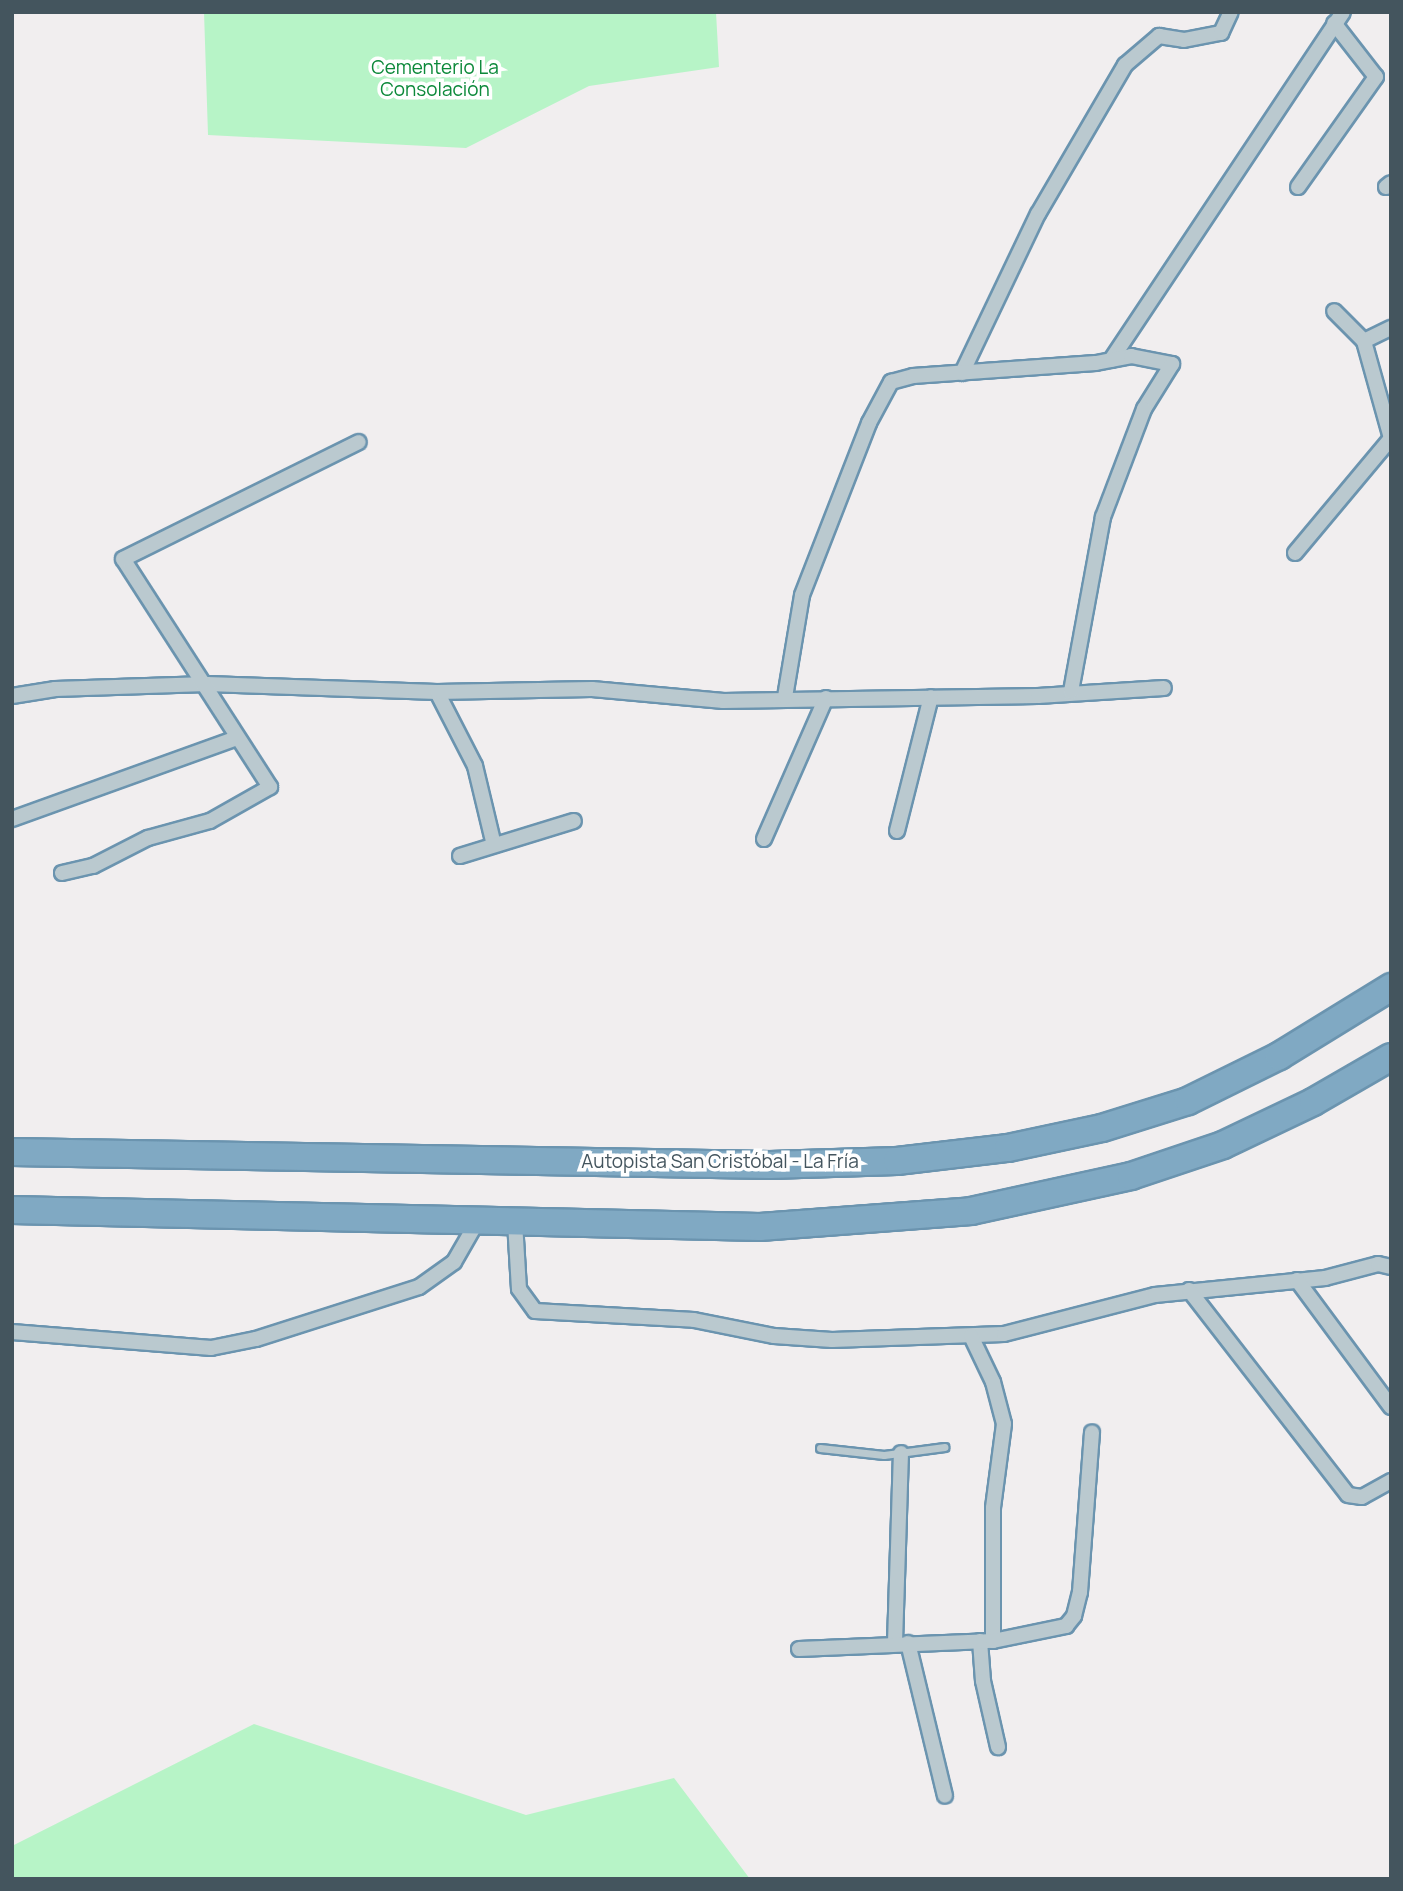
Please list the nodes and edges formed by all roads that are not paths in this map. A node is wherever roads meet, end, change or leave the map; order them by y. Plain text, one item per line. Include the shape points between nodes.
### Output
1 (1231, 12) edge
2 (1338, 18) edge
3 (1298, 187) dead end
4 (1334, 311) dead end
5 (1391, 328) edge
6 (1364, 341) junction
7 (1111, 360) junction
8 (962, 373) junction
9 (359, 442) dead end
10 (1295, 554) dead end
11 (207, 684) junction
12 (1164, 688) dead end
13 (437, 692) junction
14 (1071, 692) junction
15 (12, 696) edge
16 (931, 697) junction
17 (785, 698) junction
18 (826, 698) junction
19 (237, 738) junction
20 (12, 819) edge
21 (574, 821) dead end
22 (897, 831) dead end
23 (764, 839) dead end
24 (495, 845) junction
25 (460, 856) dead end
26 (62, 873) dead end
27 (1391, 987) edge
28 (1391, 1056) edge
29 (12, 1152) edge
30 (12, 1210) edge
31 (477, 1222) junction
32 (514, 1222) junction
33 (1391, 1267) edge
34 (1297, 1280) junction
35 (1189, 1290) junction
36 (12, 1332) edge
37 (971, 1336) junction
38 (1391, 1407) edge
39 (1092, 1432) dead end
40 (944, 1447) dead end
41 (820, 1448) dead end
42 (901, 1453) junction
43 (1391, 1481) edge
44 (987, 1641) junction
45 (901, 1643) junction
46 (799, 1649) dead end
47 (998, 1746) dead end
48 (945, 1796) dead end

1 - 8 street via 1221,33 1184,40 1159,36 1125,65 1038,214
2 - 3 street via 1376,77
2 - 7 street
4 - 6 street
5 - 6 street
6 - 10 street via 1391,439
7 - 8 street
7 - 14 street via 1131,356 1172,364 1144,410 1103,516
8 - 17 street via 891,382 880,400 802,595
9 - 11 street via 123,559
11 - 13 street
11 - 15 street via 55,689
11 - 19 street
12 - 14 street
13 - 17 street via 592,689 723,701
13 - 24 street via 475,766
14 - 16 street
16 - 18 street
16 - 22 street
17 - 18 street
18 - 23 street
19 - 20 street
19 - 26 street via 270,787 210,821 148,838 93,866
21 - 24 street
24 - 25 street
27 - 29 highway, Autopista San Cristóbal - La Fría via 1279,1056 1188,1101 1048,1139 909,1160 770,1165
28 - 32 highway via 1313,1102 1223,1145 1131,1176 971,1211 760,1227
30 - 31 highway
31 - 32 highway
31 - 36 street via 454,1262 418,1287 256,1339 211,1348
32 - 37 street via 519,1289 535,1311 694,1320 774,1336 832,1340
33 - 34 street via 1378,1264
34 - 35 street
34 - 38 street
35 - 37 street via 1125,1301 1003,1334
35 - 43 street via 1348,1495 1362,1497
37 - 44 street via 993,1382 1004,1424 993,1508
39 - 44 street via 1074,1616 1057,1631
40 - 42 lane
41 - 42 lane
42 - 45 street
44 - 45 street
44 - 47 street via 983,1682
45 - 46 street
45 - 48 street

